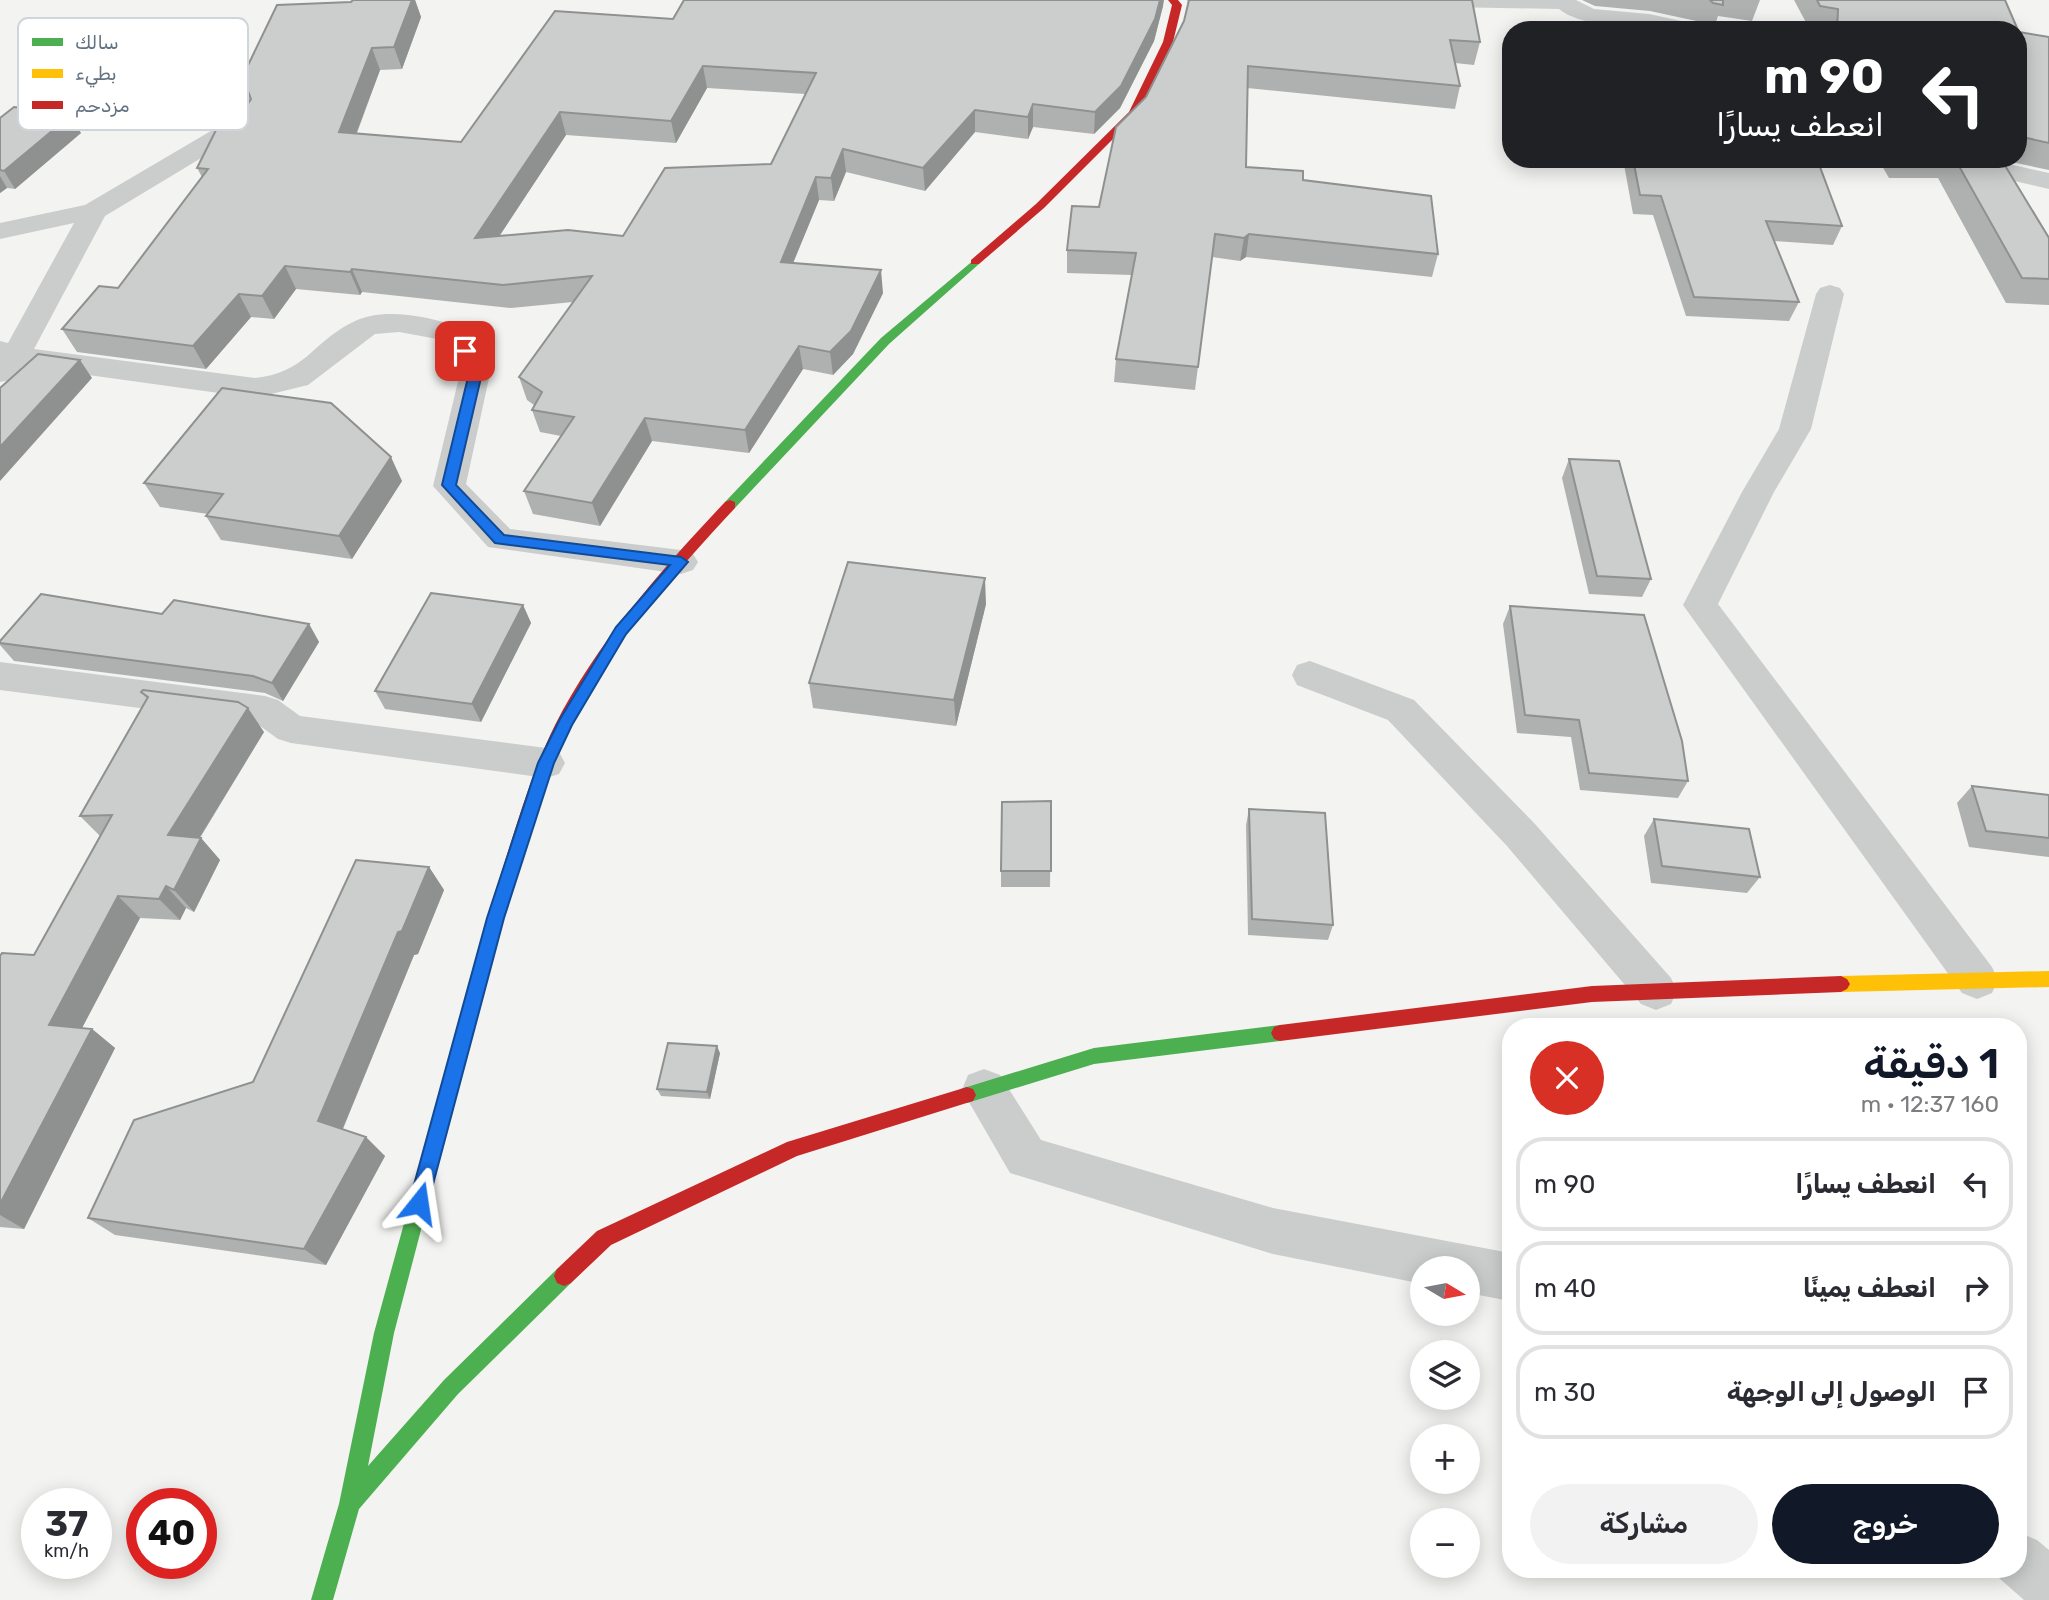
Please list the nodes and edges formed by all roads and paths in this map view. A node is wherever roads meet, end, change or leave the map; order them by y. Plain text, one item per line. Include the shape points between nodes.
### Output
1 (1173, 0) edge
2 (1449, 0) edge
3 (1564, 1) edge
4 (1649, 21) edge
5 (230, 130) edge
6 (1990, 168) edge
7 (2049, 181) edge
8 (94, 211) junction
9 (0, 231) edge
10 (1830, 294) dead end
11 (5, 360) edge
12 (681, 562) junction
13 (1310, 675) dead end
14 (0, 676) edge
15 (546, 763) junction
16 (2049, 979) edge
17 (1977, 980) junction
18 (1656, 991) junction
19 (984, 1090) junction
20 (1410, 1258) edge
21 (1480, 1271) edge
22 (1502, 1276) edge
23 (350, 1504) junction
24 (2027, 1567) edge
25 (2049, 1586) edge
26 (322, 1600) edge

1 - 12 street via 1177,5 1168,41 1133,113 1040,206 885,341
2 - 3 street
3 - 4 street via 1589,15
5 - 8 street
6 - 7 street
8 - 9 street
8 - 11 street
10 - 17 street via 1795,429 1700,605
11 - 12 street via 255,388 284,387 307,375 326,354 365,327 404,322 453,333 476,369 449,485 500,539
12 - 15 street via 621,630
13 - 18 street via 1401,710 1521,835
14 - 15 street via 265,710 291,729
15 - 23 street via 495,918 387,1320
16 - 17 street
17 - 18 street
18 - 19 street via 1578,996 1094,1056
19 - 20 street via 1026,1158 1273,1231
19 - 23 street via 794,1148 604,1238 450,1387
21 - 22 street
23 - 26 street
24 - 25 street

